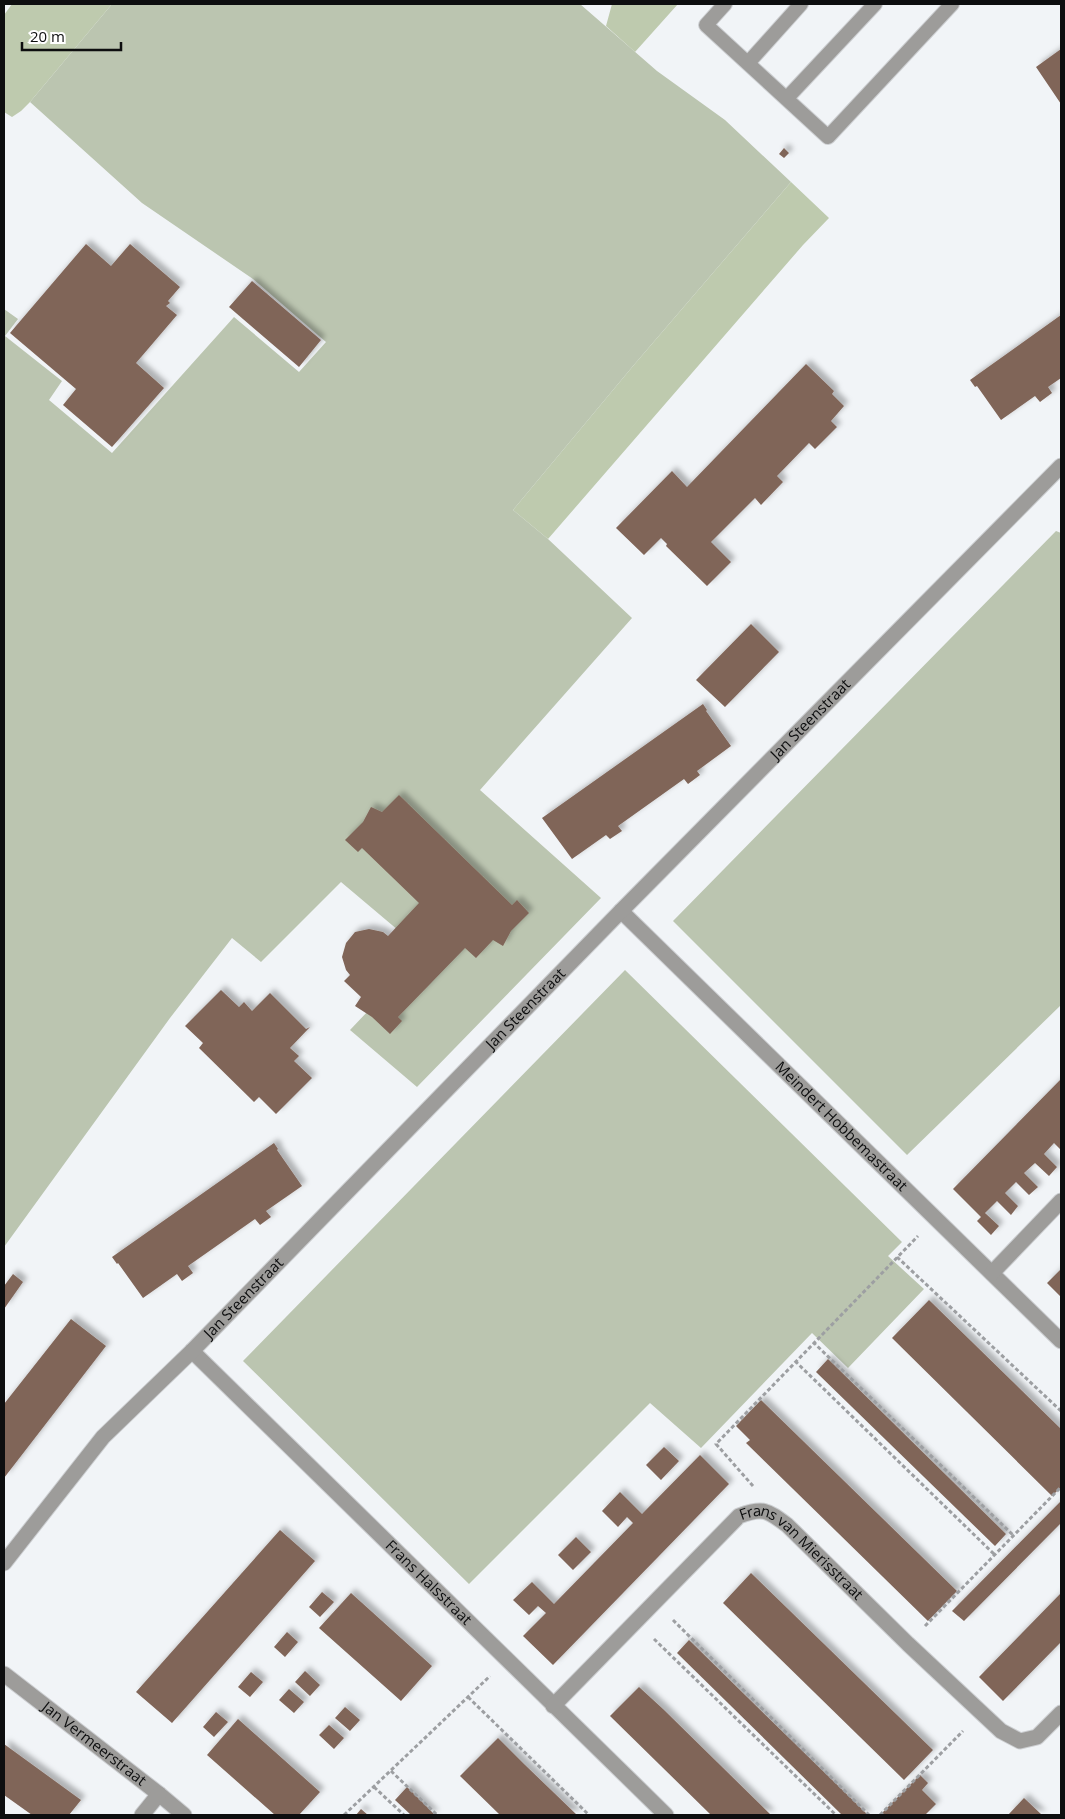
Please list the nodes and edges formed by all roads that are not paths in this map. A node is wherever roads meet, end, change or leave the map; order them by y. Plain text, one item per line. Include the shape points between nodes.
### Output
1 (725, 4) edge
2 (801, 4) edge
3 (875, 4) edge
4 (952, 4) edge
5 (748, 63) junction
6 (787, 98) junction
7 (1060, 471) edge
8 (621, 911) junction
9 (1061, 1201) edge
10 (992, 1273) junction
11 (1061, 1341) edge
12 (192, 1350) junction
13 (4, 1563) edge
14 (4, 1674) edge
15 (553, 1706) junction
16 (1061, 1713) edge
17 (159, 1794) junction
18 (142, 1815) edge
19 (184, 1815) edge
20 (666, 1815) edge

1 - 5 lane via 706,25
2 - 5 lane
3 - 6 lane
4 - 6 lane via 828,137
5 - 6 lane
7 - 8 street, Jan Steenstraat
8 - 10 street, Meindert Hobbemastraat
8 - 12 street, Jan Steenstraat
9 - 10 street
10 - 11 street, Meindert Hobbemastraat
12 - 13 street, Jan Steenstraat via 103,1437
12 - 15 street, Frans Halsstraat
14 - 17 street, Jan Vermeerstraat
15 - 16 street, Frans van Mierisstraat via 739,1516 756,1509 787,1524 1001,1731 1020,1741 1037,1737
15 - 20 street, Frans Halsstraat
17 - 18 street
17 - 19 street, Jan Vermeerstraat

